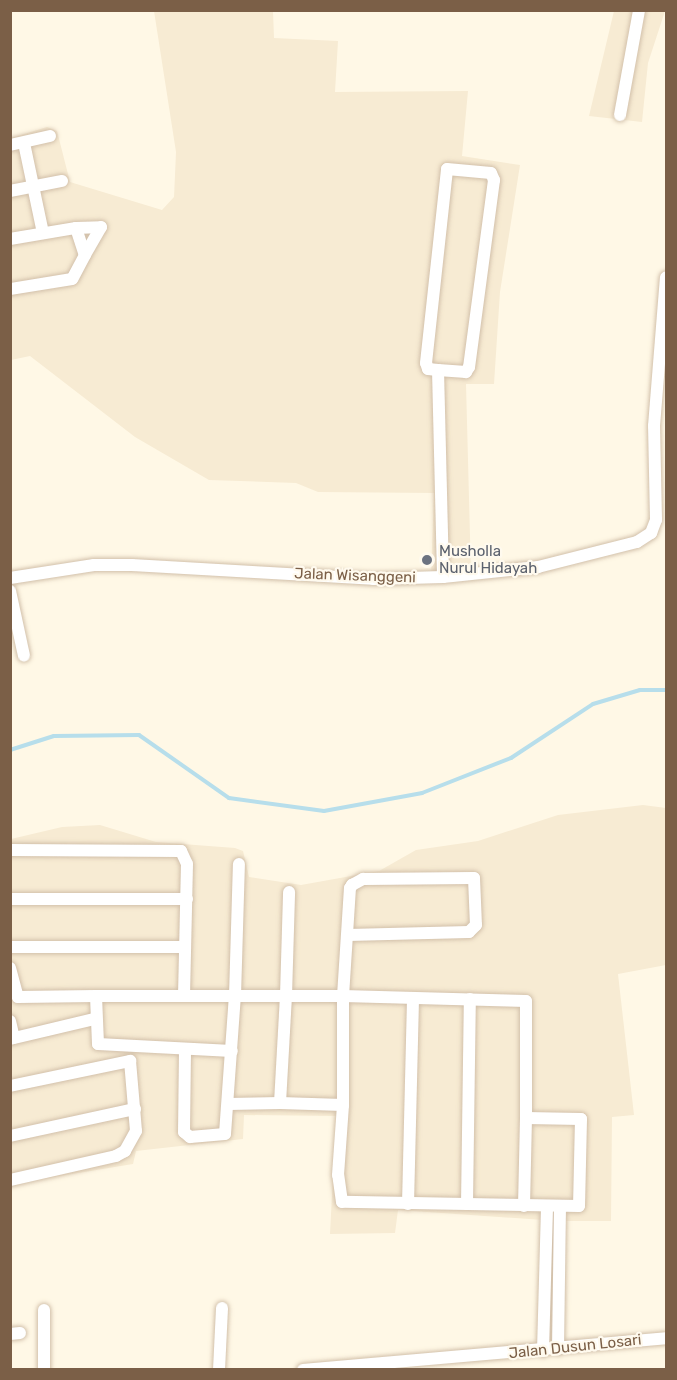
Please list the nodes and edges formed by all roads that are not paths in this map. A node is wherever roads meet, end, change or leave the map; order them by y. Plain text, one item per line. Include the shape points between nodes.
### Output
1 (639, 10) edge
2 (620, 115) dead end
3 (50, 136) dead end
4 (24, 143) junction
5 (10, 145) edge
6 (62, 181) dead end
7 (34, 187) junction
8 (10, 191) edge
9 (76, 228) junction
10 (43, 233) junction
11 (10, 239) edge
12 (85, 255) junction
13 (666, 277) edge
14 (10, 289) edge
15 (438, 370) junction
16 (662, 391) edge
17 (443, 577) junction
18 (10, 578) edge
19 (10, 591) edge
20 (24, 656) dead end
21 (10, 850) edge
22 (239, 864) dead end
23 (289, 892) dead end
24 (10, 899) edge
25 (188, 899) junction
26 (348, 935) junction
27 (10, 947) edge
28 (185, 947) junction
29 (10, 968) edge
30 (96, 996) junction
31 (184, 996) junction
32 (235, 996) junction
33 (286, 996) junction
34 (343, 996) junction
35 (413, 998) junction
36 (470, 999) junction
37 (94, 1019) junction
38 (10, 1021) edge
39 (12, 1039) edge
40 (98, 1044) junction
41 (130, 1047) junction
42 (185, 1051) junction
43 (232, 1051) junction
44 (130, 1061) junction
45 (102, 1064) junction
46 (10, 1086) edge
47 (280, 1103) junction
48 (229, 1104) junction
49 (343, 1105) junction
50 (135, 1108) junction
51 (526, 1118) junction
52 (10, 1136) edge
53 (10, 1180) edge
54 (408, 1204) junction
55 (467, 1204) junction
56 (524, 1206) junction
57 (554, 1206) junction
58 (222, 1308) dead end
59 (44, 1310) dead end
60 (666, 1338) edge
61 (558, 1349) junction
62 (543, 1351) junction
63 (44, 1370) edge
64 (219, 1370) edge
65 (303, 1370) edge

1 - 2 street
3 - 4 street
4 - 5 street
4 - 7 street
6 - 7 street
7 - 8 street
7 - 10 street
9 - 10 street
9 - 12 street
9 - 12 street via 101,227
10 - 11 street
12 - 14 street via 72,279
13 - 16 street, Jalan Wisanggeni
15 - 15 street via 466,372 469,367 494,180 491,174 447,169 426,363 428,369
15 - 17 street
16 - 17 street, Jalan Wisanggeni via 653,453 656,519 651,533 622,548 548,564
17 - 18 street, Jalan Wisanggeni via 374,579 94,565
19 - 20 street
21 - 25 street via 181,851 187,864
22 - 32 street
23 - 33 street
24 - 25 street
25 - 28 street
26 - 26 street via 472,931 476,925 474,878 358,880 350,888
26 - 34 street
27 - 28 street
28 - 31 street
29 - 30 street via 18,997
30 - 31 street
30 - 37 street
31 - 32 street
32 - 33 street
32 - 43 street
33 - 34 street
33 - 47 street
34 - 35 street
34 - 49 street
35 - 36 street
35 - 54 street
36 - 51 street via 526,1001
36 - 55 street
37 - 39 street
37 - 40 street
38 - 39 street
40 - 41 street
40 - 45 street
41 - 42 street
41 - 44 street
42 - 43 street
42 - 48 street via 185,1134 225,1134
43 - 48 street
44 - 45 street
44 - 50 street
45 - 46 street
47 - 48 street
47 - 49 street
49 - 54 street via 340,1199
50 - 52 street
50 - 53 street via 136,1131 132,1142 116,1156
51 - 56 street
51 - 57 street via 581,1119 581,1203 575,1207
54 - 55 street
55 - 56 street
56 - 57 street
57 - 61 street
57 - 62 street
58 - 64 street
59 - 63 street
60 - 61 street, Jalan Dusun Losari
61 - 62 street, Jalan Dusun Losari
62 - 65 street, Jalan Dusun Losari

